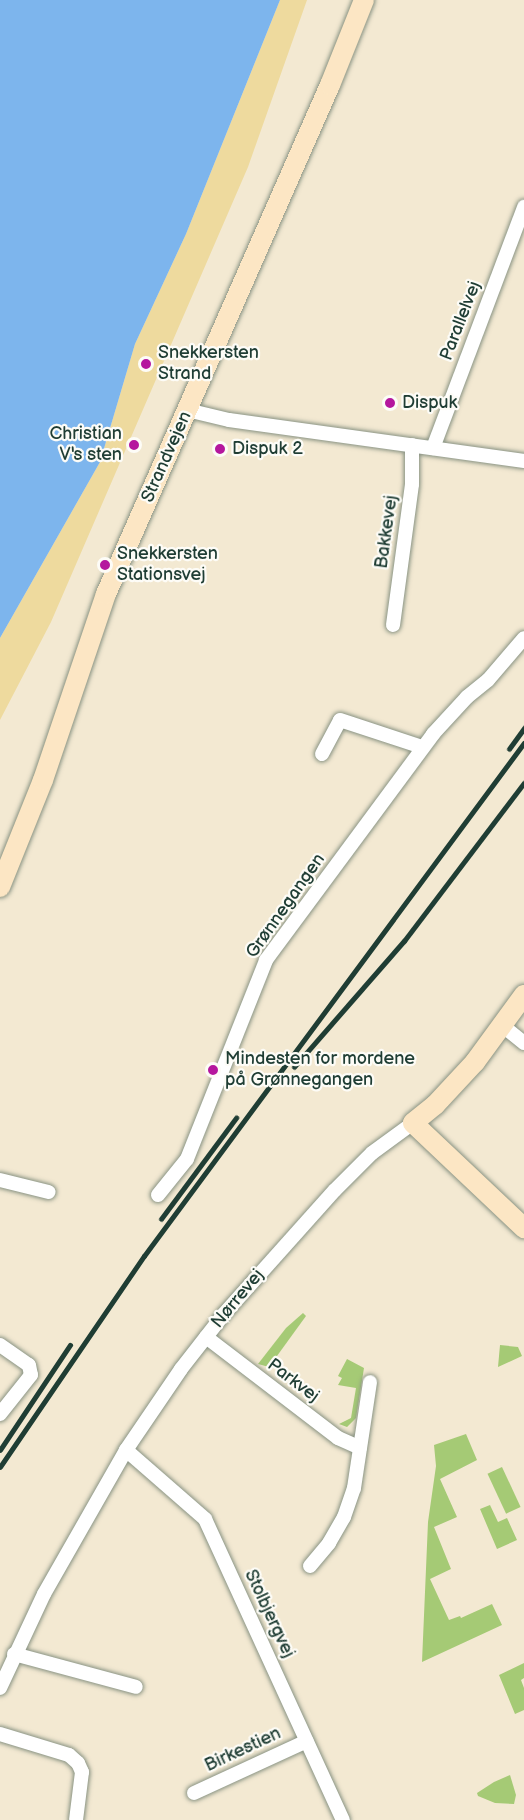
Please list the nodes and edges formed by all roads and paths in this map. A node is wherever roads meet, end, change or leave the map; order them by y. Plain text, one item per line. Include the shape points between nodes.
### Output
1 (364, 0) edge
2 (524, 207) edge
3 (519, 233) edge
4 (187, 410) junction
5 (412, 445) junction
6 (432, 448) junction
7 (523, 459) edge
8 (393, 624) dead end
9 (524, 638) edge
10 (422, 747) junction
11 (322, 754) dead end
12 (0, 887) edge
13 (524, 995) edge
14 (502, 1026) junction
15 (524, 1043) edge
16 (413, 1123) junction
17 (0, 1180) edge
18 (49, 1192) dead end
19 (158, 1195) dead end
20 (524, 1228) edge
21 (206, 1337) junction
22 (0, 1345) edge
23 (370, 1382) dead end
24 (0, 1414) edge
25 (360, 1448) junction
26 (126, 1450) junction
27 (310, 1566) dead end
28 (14, 1654) junction
29 (0, 1688) edge
30 (136, 1688) dead end
31 (0, 1734) edge
32 (307, 1741) junction
33 (194, 1793) dead end
34 (76, 1820) edge
35 (343, 1820) edge

1 - 4 main road, Strandvejen via 326,96
2 - 3 street, Parallelvej
3 - 6 street, Parallelvej
4 - 5 street via 229,420
4 - 12 main road, Strandvejen via 106,594 43,780
5 - 6 street
5 - 8 street, Bakkevej via 412,484
6 - 7 street
9 - 10 street, Grønnegangen
10 - 11 street via 340,720
10 - 19 street, Grønnegangen via 266,960 187,1159
13 - 14 main road, Nørrevej
14 - 15 street
14 - 16 main road, Nørrevej via 475,1062
16 - 20 main road
16 - 21 street, Nørrevej via 372,1153 335,1190
17 - 18 street
21 - 25 street, Parkvej via 338,1438
21 - 26 street, Nørrevej
22 - 24 street via 29,1365 31,1375
23 - 25 street
25 - 27 street via 354,1488 344,1516
26 - 28 street, Nørrevej
26 - 32 street, Stolbjergvej via 205,1519
28 - 29 street, Nørrevej
28 - 30 street
31 - 34 street via 69,1755 78,1763 82,1772
32 - 33 street, Birkestien
32 - 35 street, Stolbjergvej

